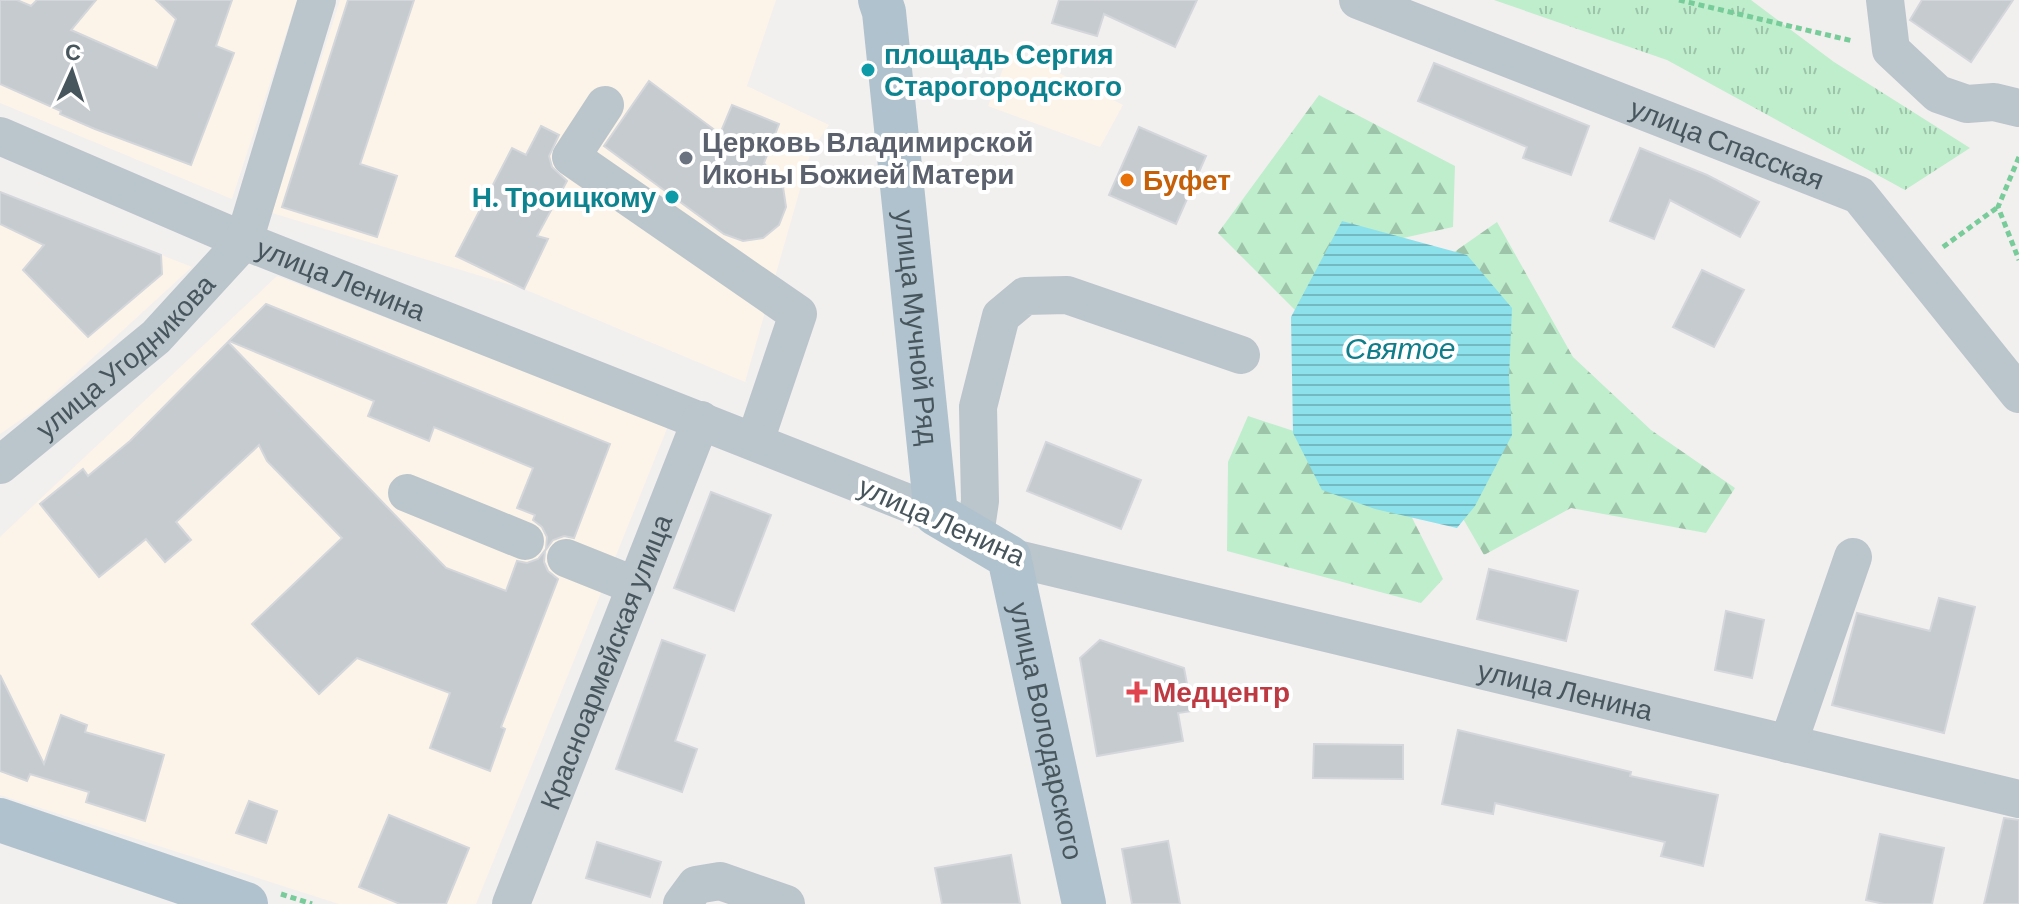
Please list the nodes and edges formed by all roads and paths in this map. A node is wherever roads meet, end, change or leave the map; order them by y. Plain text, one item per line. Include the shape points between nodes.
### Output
1 (317, 0) edge
2 (880, 0) edge
3 (1358, 0) edge
4 (1679, 0) edge
5 (1885, 0) edge
6 (1891, 50) junction
7 (605, 105) dead end
8 (2019, 108) edge
9 (0, 136) edge
10 (2019, 157) edge
11 (1998, 207) junction
12 (244, 241) junction
13 (2019, 260) edge
14 (1916, 267) junction
15 (1241, 355) dead end
16 (2019, 394) edge
17 (701, 420) junction
18 (755, 441) junction
19 (0, 465) edge
20 (407, 493) dead end
21 (936, 514) junction
22 (525, 541) dead end
23 (992, 546) junction
24 (1853, 557) dead end
25 (566, 558) dead end
26 (636, 586) junction
27 (1788, 744) junction
28 (2019, 799) edge
29 (0, 820) edge
30 (246, 904) edge
31 (511, 904) edge
32 (682, 904) edge
33 (786, 904) edge
34 (1084, 904) edge

1 - 12 street
2 - 21 main road, улица Мучной Ряд
3 - 14 street, улица Спасская via 1859,195
4 - 6 path
5 - 6 street
6 - 8 street via 1938,94 1967,104 1994,102
7 - 18 street via 571,157 798,314
9 - 12 street, улица Ленина
10 - 11 path
11 - 13 path
11 - 14 path
12 - 17 street, улица Ленина
12 - 19 street, улица Угодникова via 156,337
14 - 16 street, улица Спасская
15 - 23 street via 1067,295 1025,296 1001,316 978,407 980,501
17 - 18 street, улица Ленина
17 - 26 street, Красноармейская улица
18 - 21 street, улица Ленина
20 - 22 street
21 - 23 main road, улица Ленина
23 - 27 street, улица Ленина
23 - 34 main road, улица Володарского
24 - 27 street
25 - 26 street
26 - 31 street, Красноармейская улица
27 - 28 street, улица Ленина
29 - 30 main road
32 - 33 street via 696,885 720,881

